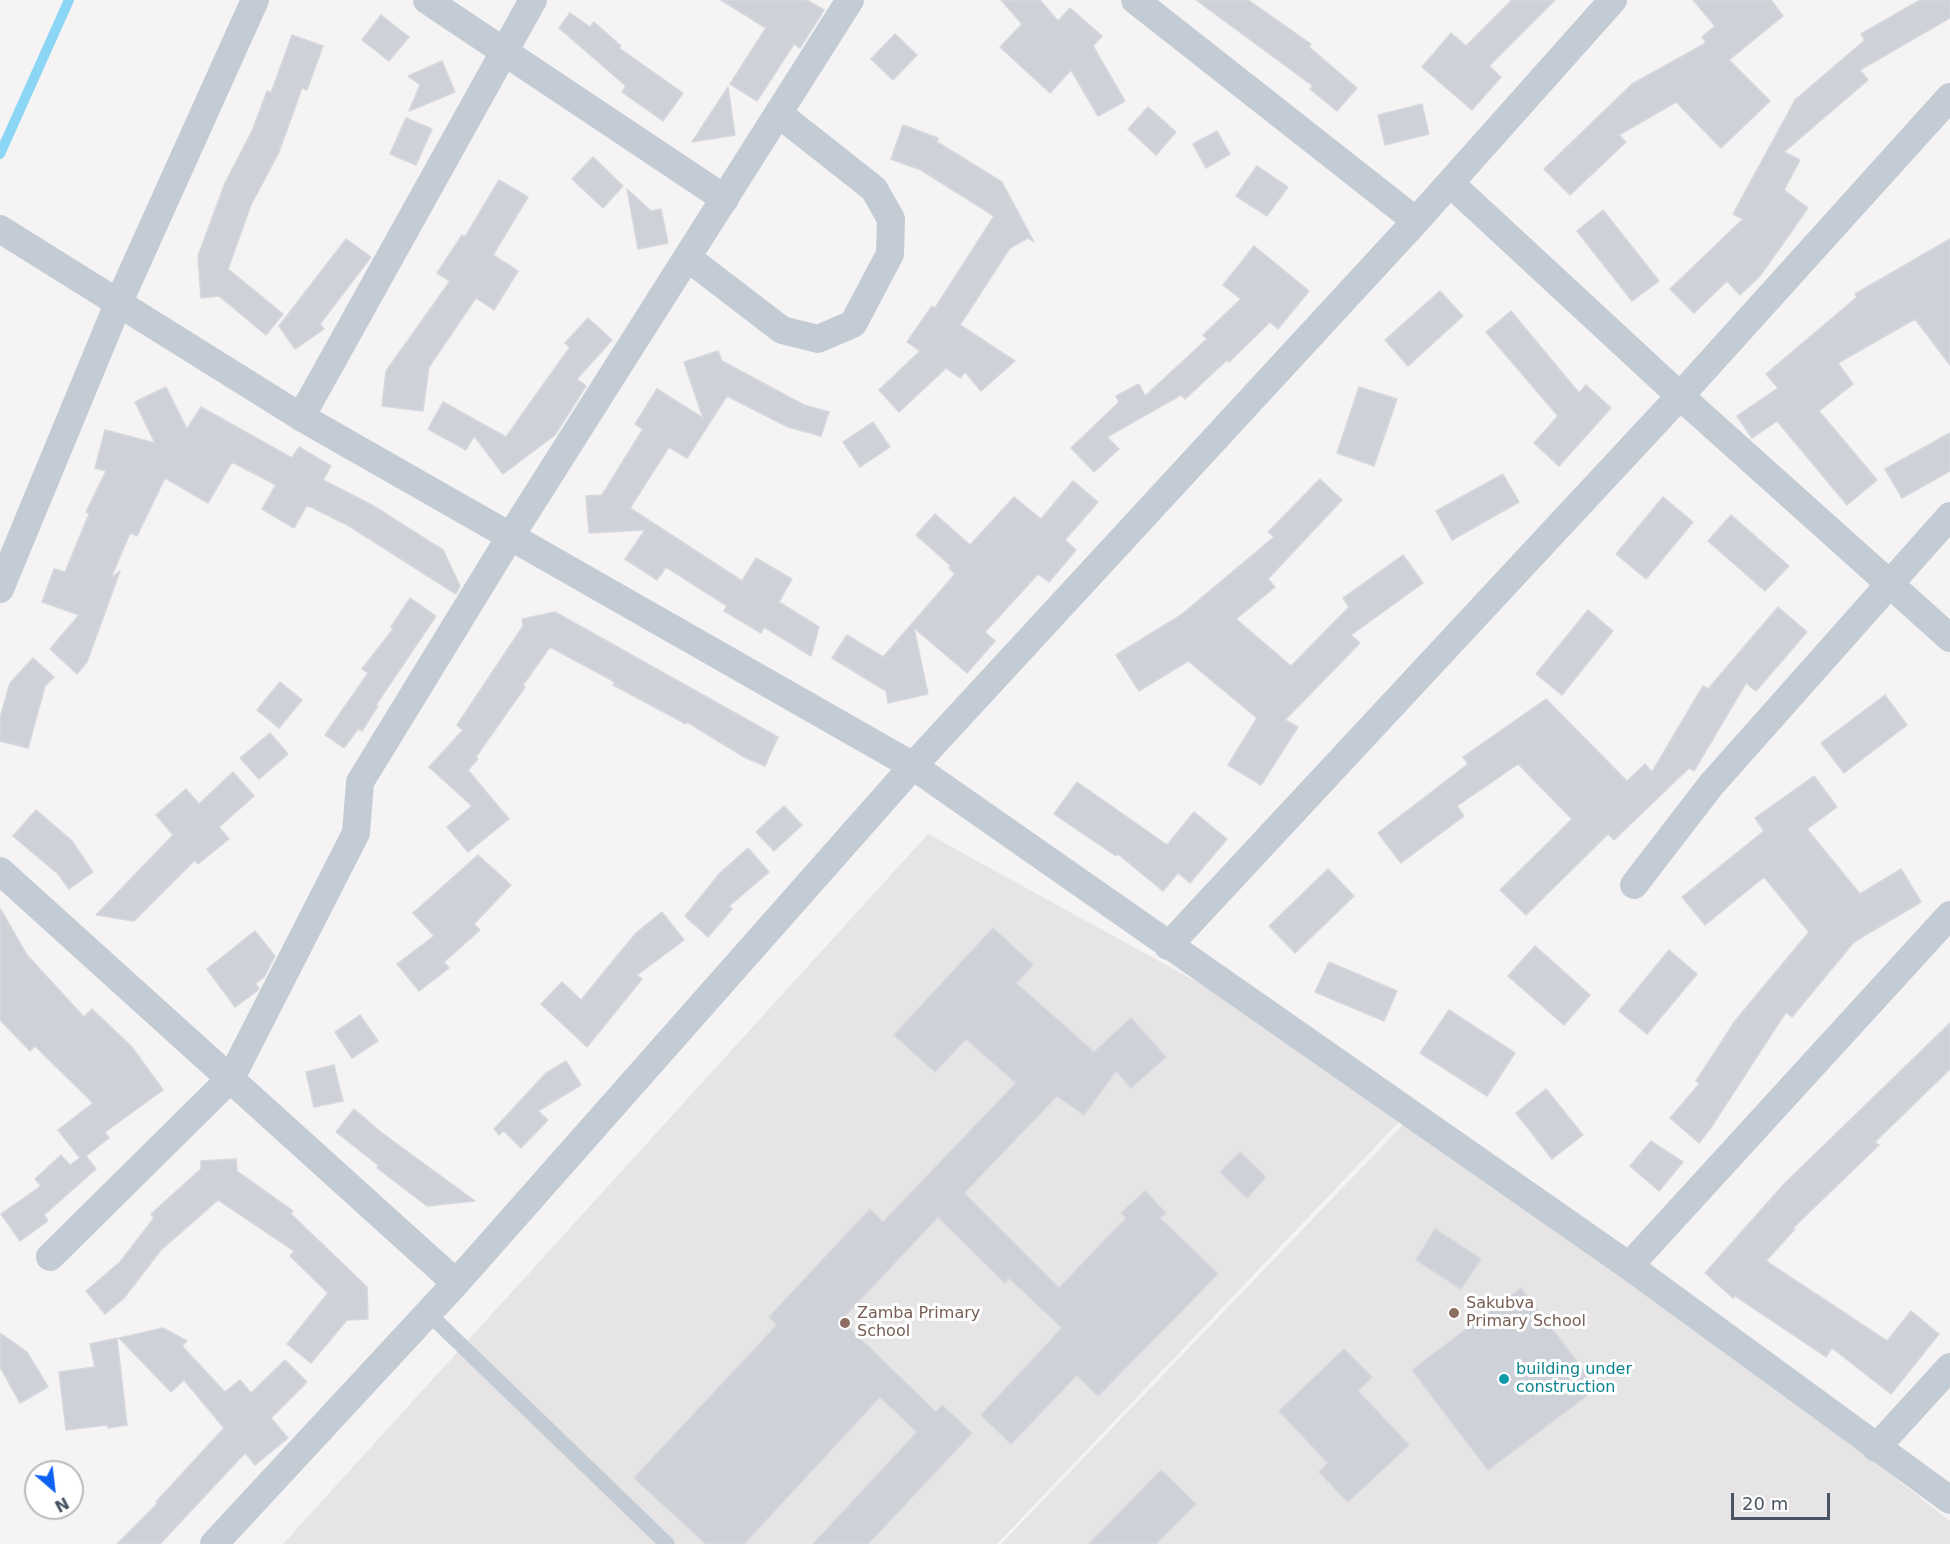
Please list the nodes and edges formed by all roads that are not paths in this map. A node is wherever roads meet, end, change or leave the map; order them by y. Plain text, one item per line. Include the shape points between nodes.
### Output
1 (255, 0) edge
2 (427, 0) edge
3 (533, 0) edge
4 (850, 0) edge
5 (1136, 0) edge
6 (1613, 0) edge
7 (504, 52) junction
8 (1950, 97) edge
9 (779, 114) junction
10 (1450, 183) junction
11 (725, 199) junction
12 (1416, 221) junction
13 (0, 229) edge
14 (688, 258) junction
15 (118, 304) junction
16 (1680, 396) junction
17 (302, 417) junction
18 (1950, 516) edge
19 (510, 537) junction
20 (1889, 582) junction
21 (0, 589) edge
22 (1950, 638) edge
23 (913, 766) junction
24 (0, 871) edge
25 (1634, 885) dead end
26 (1950, 915) edge
27 (1168, 946) junction
28 (231, 1078) junction
29 (50, 1257) dead end
30 (1629, 1266) junction
31 (456, 1283) junction
32 (428, 1313) junction
33 (1950, 1367) edge
34 (1876, 1448) junction
35 (1950, 1500) edge
36 (214, 1544) edge
37 (667, 1544) edge

1 - 15 street
2 - 7 street
3 - 7 street
4 - 9 street
5 - 12 street
6 - 10 street
7 - 11 street
7 - 17 street
8 - 16 street
9 - 11 street
9 - 14 street via 874,189 891,219 890,254 853,324 818,339 782,330
10 - 12 street
10 - 16 street
11 - 14 street
12 - 23 street
13 - 15 street
14 - 19 street
15 - 17 street
15 - 21 street
16 - 20 street
16 - 27 street
17 - 19 street
18 - 20 street
19 - 23 street
19 - 28 street via 360,782 356,833
20 - 22 street
20 - 25 street via 1711,785
23 - 27 street
23 - 31 street
24 - 28 street
26 - 30 street
27 - 30 street
28 - 29 street
28 - 31 street
30 - 34 street
31 - 32 street
32 - 36 street
32 - 37 lane
33 - 34 street
34 - 35 street

